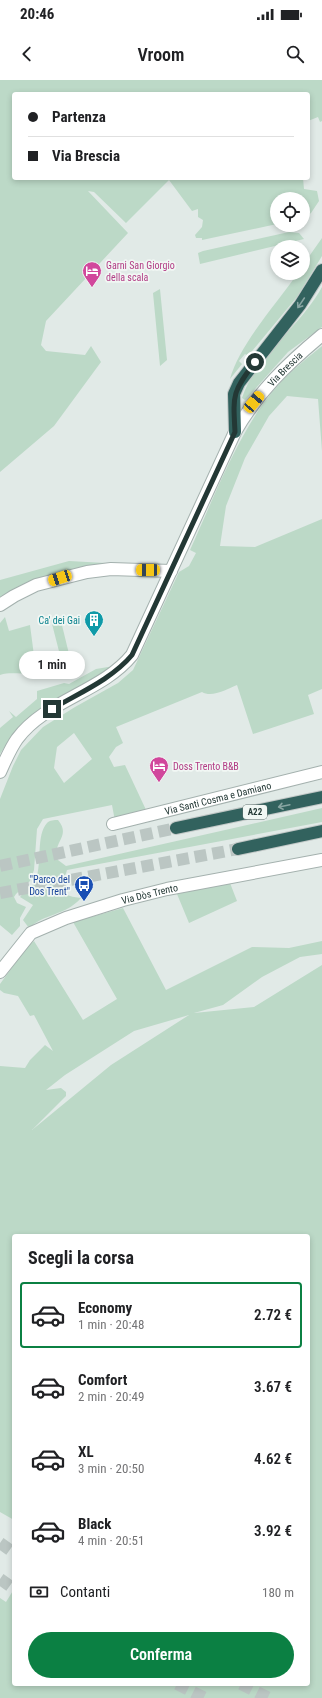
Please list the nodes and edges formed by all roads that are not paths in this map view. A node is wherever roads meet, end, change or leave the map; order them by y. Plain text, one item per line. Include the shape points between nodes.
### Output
1 (322, 270) edge
2 (322, 335) edge
3 (235, 432) junction
4 (171, 571) junction
5 (0, 605) edge
6 (0, 772) edge
7 (322, 772) edge
8 (322, 798) edge
9 (114, 824) dead end
10 (176, 828) tunnel mouth
11 (322, 831) edge
12 (238, 848) tunnel mouth
13 (322, 860) edge
14 (0, 972) edge

1 -> 3 highway via 300,306 239,383 233,404
2 - 3 street, Via Brescia via 271,381 249,407
3 - 4 street, Via Brescia
4 - 5 street via 111,569 87,572 36,585
4 - 6 street, Via Brescia via 132,655 124,665 31,724 17,739
7 - 9 street, Via Santi Cosma e Damiano
8 -> 10 highway, A22
11 - 12 highway
13 - 14 street, Via Dòs Trento via 167,889 66,918 31,933

